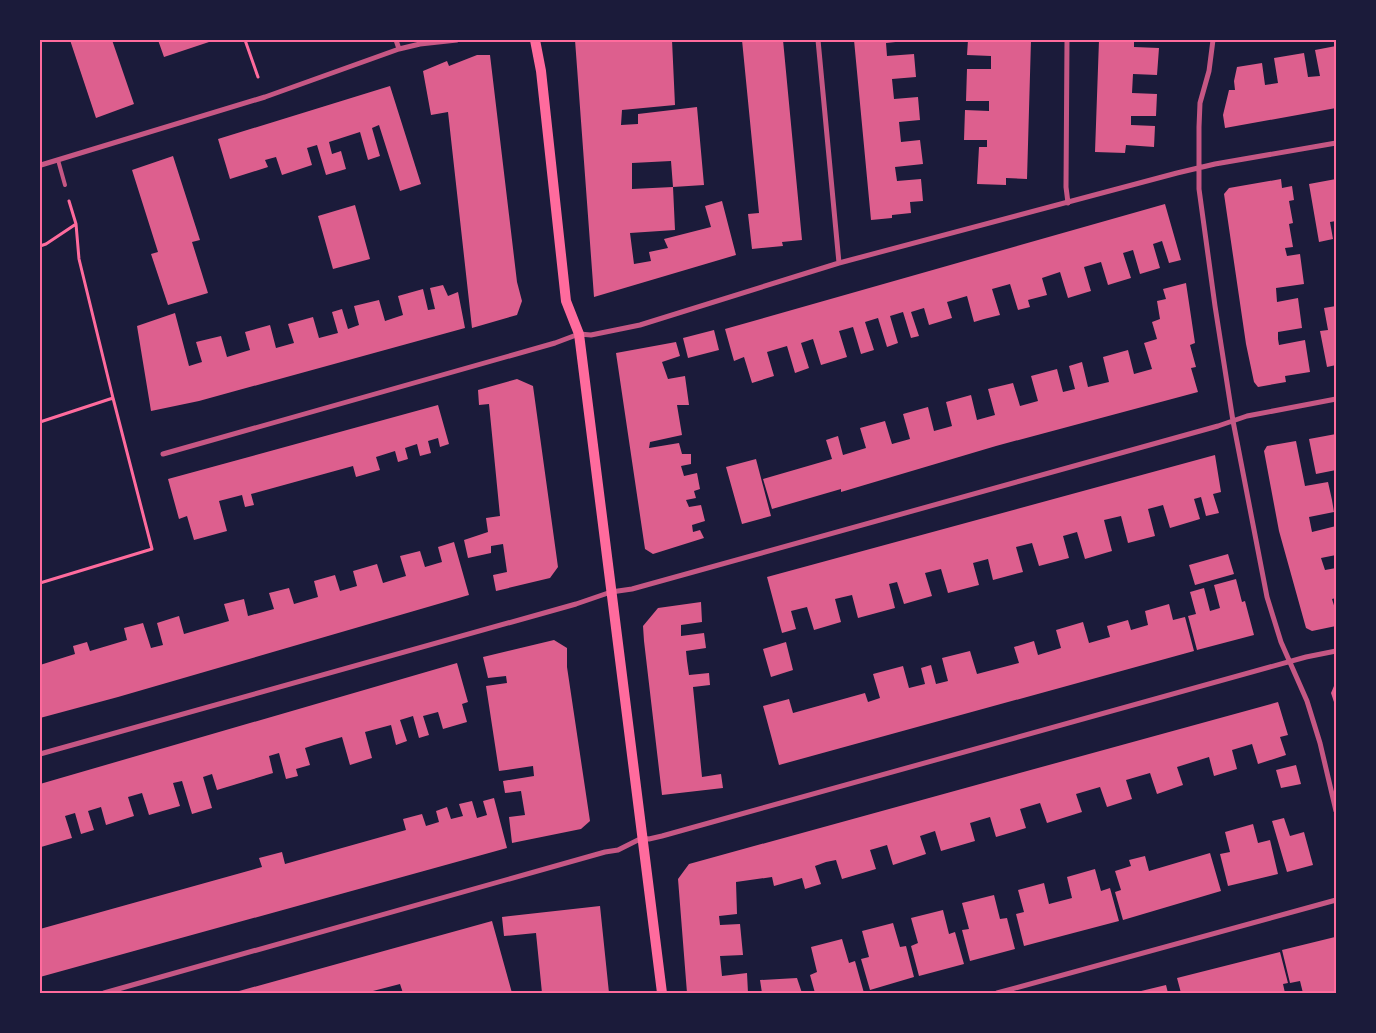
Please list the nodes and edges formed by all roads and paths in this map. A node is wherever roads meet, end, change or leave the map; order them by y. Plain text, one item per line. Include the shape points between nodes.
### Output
1 (245, 40) edge
2 (396, 40) edge
3 (457, 40) edge
4 (535, 40) edge
5 (818, 40) edge
6 (1068, 40) edge
7 (1213, 40) edge
8 (399, 49) junction
9 (258, 76) dead end
10 (1336, 143) edge
11 (58, 160) junction
12 (40, 165) edge
13 (1199, 168) junction
14 (64, 185) joint
15 (1068, 203) junction
16 (76, 224) junction
17 (40, 246) edge
18 (839, 263) junction
19 (579, 334) junction
20 (113, 398) junction
21 (1336, 399) edge
22 (1233, 420) junction
23 (40, 422) edge
24 (162, 454) dead end
25 (40, 583) edge
26 (611, 592) junction
27 (1336, 652) edge
28 (1291, 662) junction
29 (40, 754) edge
30 (1336, 811) edge
31 (642, 838) junction
32 (1336, 900) edge
33 (104, 993) edge
34 (662, 993) edge
35 (997, 993) edge

1 - 9 path
2 - 8 street
3 - 8 street
4 - 19 main road via 566,300
5 - 18 street
6 - 15 street
7 - 13 street via 1200,104
8 - 11 street via 265,97
10 - 13 street
11 - 12 street
11 - 14 lane
13 - 15 street
13 - 22 street via 1199,189
14 - 16 path
15 - 18 street
16 - 17 path
16 - 20 path via 79,259
18 - 19 street via 640,325 591,335
19 - 24 street via 556,344
19 - 26 main road
20 - 23 path
20 - 25 path via 152,549
21 - 22 street
22 - 26 street
22 - 28 street via 1267,597
26 - 29 street
26 - 31 main road
27 - 28 street
28 - 30 street via 1320,743
28 - 31 street via 662,836
31 - 33 street via 618,850
31 - 34 main road
32 - 35 street

